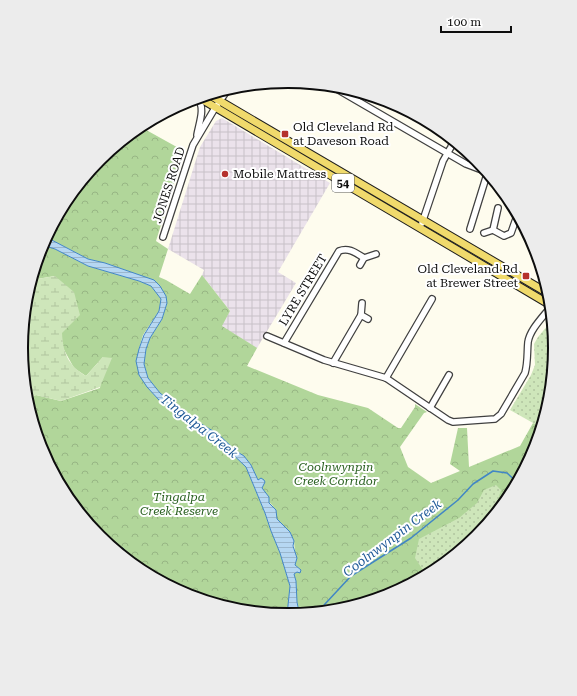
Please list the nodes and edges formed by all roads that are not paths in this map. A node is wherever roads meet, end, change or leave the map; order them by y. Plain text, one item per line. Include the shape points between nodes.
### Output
1 (346, 94) edge
2 (224, 96) edge
3 (215, 98) edge
4 (204, 101) edge
5 (220, 101) junction
6 (201, 102) edge
7 (215, 108) junction
8 (196, 139) junction
9 (452, 145) edge
10 (448, 153) junction
11 (479, 170) edge
12 (485, 178) edge
13 (498, 208) dead end
14 (424, 221) junction
15 (515, 221) edge
16 (420, 228) junction
17 (470, 229) dead end
18 (493, 230) junction
19 (484, 233) dead end
20 (163, 237) dead end
21 (376, 254) dead end
22 (364, 258) junction
23 (360, 265) dead end
24 (542, 290) edge
25 (432, 299) dead end
26 (545, 302) edge
27 (362, 303) dead end
28 (547, 313) edge
29 (360, 315) junction
30 (368, 319) dead end
31 (267, 336) dead end
32 (284, 343) junction
33 (333, 363) junction
34 (449, 375) dead end
35 (386, 378) junction
36 (430, 408) junction

1 - 10 street
2 - 5 street, JONES ROAD
3 - 5 main road, 54
4 - 7 main road, 54
5 - 7 street, JONES ROAD
5 - 14 main road, 54
6 - 8 street, JONES ROAD
7 - 8 street, JONES ROAD
7 - 16 main road, 54
8 - 20 street, JONES ROAD
9 - 10 street
10 - 11 street
10 - 14 street
12 - 17 street
13 - 18 street
14 - 16 street
14 - 24 main road, 54
15 - 18 street via 509,235 504,236
16 - 26 main road, 54
18 - 19 street
21 - 22 street
22 - 23 street
22 - 32 street, LYRE STREET via 350,250 339,251
25 - 35 street
27 - 29 street
28 - 36 street via 532,331 528,341 525,373 501,414 495,419 454,422
29 - 30 street
29 - 33 street
31 - 32 street
32 - 33 street
33 - 35 street
34 - 36 street
35 - 36 street

